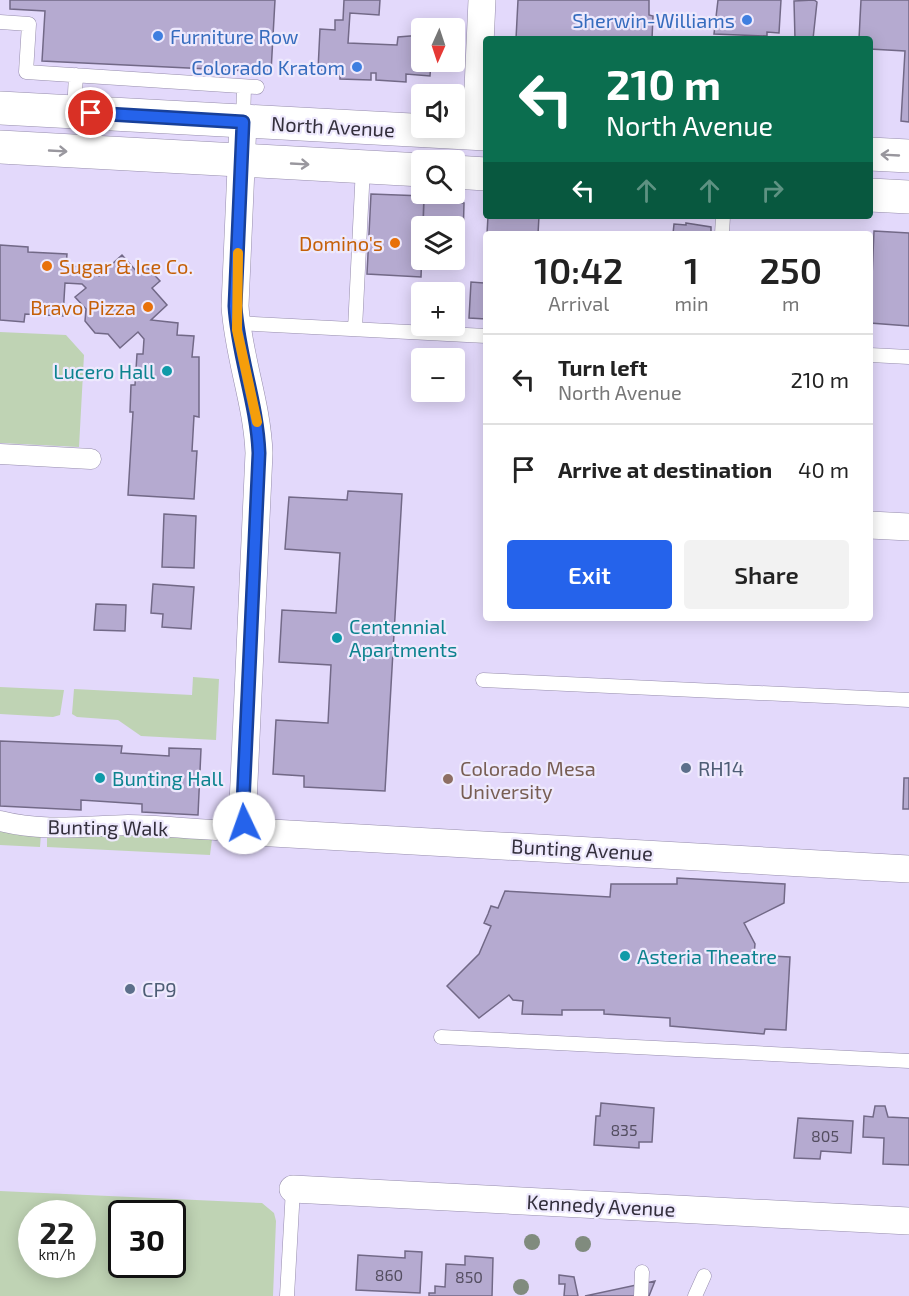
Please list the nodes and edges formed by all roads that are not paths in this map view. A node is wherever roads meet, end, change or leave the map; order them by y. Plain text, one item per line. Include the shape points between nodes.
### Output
1 (482, 0) edge
2 (0, 22) edge
3 (76, 75) junction
4 (0, 108) edge
5 (74, 112) junction
6 (243, 122) junction
7 (481, 134) edge
8 (0, 147) edge
9 (873, 154) edge
10 (909, 156) edge
11 (242, 160) junction
12 (363, 167) junction
13 (411, 169) edge
14 (465, 173) edge
15 (483, 174) edge
16 (873, 178) edge
17 (909, 179) edge
18 (873, 195) edge
19 (909, 197) edge
20 (236, 323) junction
21 (355, 329) junction
22 (483, 336) edge
23 (873, 355) edge
24 (909, 357) edge
25 (0, 454) edge
26 (91, 459) dead end
27 (873, 525) edge
28 (909, 527) edge
29 (483, 680) dead end
30 (909, 700) edge
31 (0, 821) edge
32 (216, 830) dead end
33 (909, 869) edge
34 (441, 1037) dead end
35 (909, 1061) edge
36 (293, 1189) joint
37 (909, 1221) edge
38 (642, 1272) dead end
39 (704, 1276) dead end
40 (286, 1296) edge
41 (641, 1296) edge
42 (694, 1296) edge

1 - 7 street
2 - 3 lane via 28,24 26,72
3 - 5 lane
3 - 6 lane via 251,87
4 - 5 main road, North Avenue
5 - 6 main road, North Avenue
6 - 7 main road, North Avenue
6 - 11 street
8 -> 11 main road, North Avenue
10 -> 9 main road
11 -> 12 main road, North Avenue
11 - 20 street
12 - 13 main road, North Avenue
12 - 21 lane
14 - 15 main road
16 - 17 main road
18 - 19 main road
20 - 21 lane
20 - 33 street, Bunting Avenue via 258,428 243,804 248,830
21 - 22 lane
23 - 24 lane
25 - 26 street
27 - 28 street
29 - 30 lane
31 - 32 street, Bunting Walk via 76,829 132,825
34 - 35 lane
36 - 37 street, Kennedy Avenue
36 - 40 lane
38 - 41 lane
39 - 42 lane

